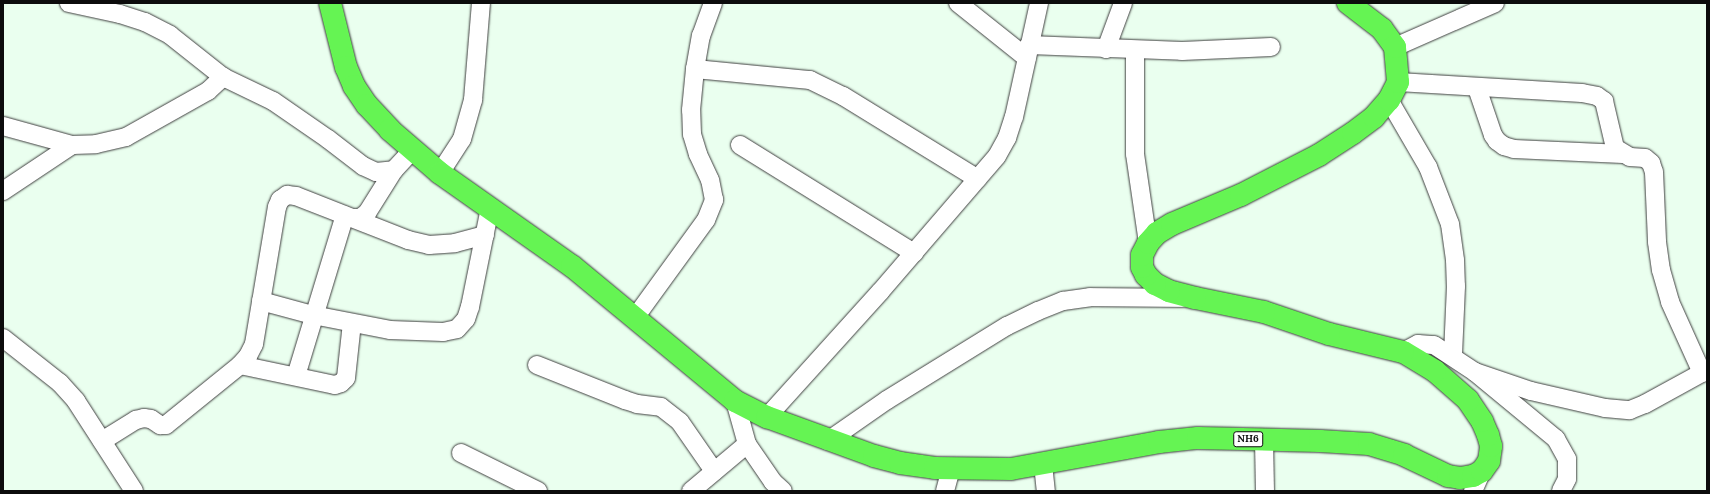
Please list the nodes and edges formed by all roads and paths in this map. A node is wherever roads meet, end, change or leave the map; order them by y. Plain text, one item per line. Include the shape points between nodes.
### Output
1 (69, 3) edge
2 (330, 3) edge
3 (481, 3) edge
4 (713, 3) edge
5 (958, 3) edge
6 (1039, 3) edge
7 (1123, 3) edge
8 (1348, 3) edge
9 (1495, 3) edge
10 (1271, 47) dead end
11 (1395, 47) junction
12 (1106, 48) junction
13 (1135, 50) junction
14 (1028, 52) junction
15 (695, 69) junction
16 (223, 77) junction
17 (1477, 88) junction
18 (1393, 91) junction
19 (3, 126) edge
20 (72, 144) junction
21 (740, 145) dead end
22 (412, 151) junction
23 (1623, 154) junction
24 (394, 170) junction
25 (440, 173) junction
26 (978, 179) junction
27 (3, 191) edge
28 (490, 208) junction
29 (348, 216) junction
30 (485, 235) junction
31 (1148, 243) junction
32 (914, 253) junction
33 (1195, 298) junction
34 (262, 301) junction
35 (313, 315) junction
36 (634, 319) junction
37 (352, 323) junction
38 (3, 338) edge
39 (1403, 352) junction
40 (1453, 356) junction
41 (240, 365) junction
42 (536, 365) dead end
43 (1475, 372) junction
44 (1704, 372) edge
45 (296, 376) junction
46 (735, 401) junction
47 (768, 417) junction
48 (1264, 440) junction
49 (102, 441) junction
50 (828, 441) junction
51 (748, 444) junction
52 (461, 453) dead end
53 (1043, 464) junction
54 (951, 468) junction
55 (714, 471) junction
56 (1482, 471) junction
57 (134, 491) edge
58 (538, 491) edge
59 (691, 491) edge
60 (782, 491) edge
61 (945, 491) edge
62 (1046, 491) edge
63 (1265, 491) edge
64 (1473, 491) edge
65 (1561, 491) edge

1 - 16 street via 145,22 170,35
2 - 22 highway, NH6 via 346,67 354,86 367,105
3 - 25 street via 474,100 462,138 454,155
4 - 15 street via 701,36
5 - 14 street
6 - 14 street
7 - 12 street
8 - 11 highway via 1382,29
9 - 11 street
10 - 13 street via 1182,51
11 - 18 highway
12 - 13 street
12 - 14 street
13 - 31 street via 1135,154
14 - 26 street via 1007,138 997,156
15 - 26 street via 810,80 843,96
15 - 36 street via 691,110 692,134 710,180 714,200 706,220
16 - 20 street via 208,91 126,137 96,144
16 - 24 street via 273,101 362,166 376,172
17 - 18 street
17 - 23 street via 1493,135 1504,146 1514,149
17 - 23 street via 1598,96 1604,101 1615,148
18 - 31 highway via 1374,117 1319,155 1241,195 1172,224 1157,233
18 - 40 street via 1428,167 1450,224 1456,286
19 - 20 street
20 - 27 street
21 - 32 street
22 - 24 street
22 - 25 highway, NH6
23 - 44 street via 1645,158 1651,163 1654,172 1661,270 1670,302
24 - 29 street via 367,213 360,218
25 - 28 highway, NH6
26 - 32 street
28 - 30 street
28 - 36 highway, NH6 via 572,266
29 - 30 street via 408,240 429,245 455,243
29 - 34 street via 296,196 287,195 280,200
29 - 35 street
30 - 37 street via 466,319 456,329 443,332 390,330
31 - 33 highway via 1142,255 1142,267 1146,275 1155,284
32 - 47 street
33 - 39 highway via 1264,312 1329,334
33 - 50 street via 1090,297 1050,306 1007,326 886,400
34 - 35 street
34 - 41 street via 254,344
35 - 37 street
35 - 45 street
36 - 46 highway, NH6
37 - 45 street via 346,378 341,383 335,385
38 - 49 street via 60,383 76,401
39 - 40 street via 1424,343 1434,345
39 - 56 highway via 1435,371 1468,400 1482,421 1490,446 1489,461
40 - 43 street
41 - 45 street
41 - 49 street via 166,425 144,418 136,420
42 - 55 street via 625,400 661,407 680,422
43 - 44 street via 1531,391 1605,408 1630,410
43 - 65 street via 1556,439 1567,459 1566,479
46 - 47 highway, NH6
46 - 51 street
47 - 50 highway, NH6
48 - 53 highway, NH6 via 1198,438
48 - 56 highway, NH6 via 1369,444 1404,455 1448,476 1460,478
48 - 63 street
49 - 57 street
50 - 54 highway, NH6 via 900,463
51 - 55 street
51 - 60 street
52 - 58 street
53 - 54 highway, NH6 via 1011,469
53 - 62 street
54 - 61 street
55 - 59 street
56 - 64 street

